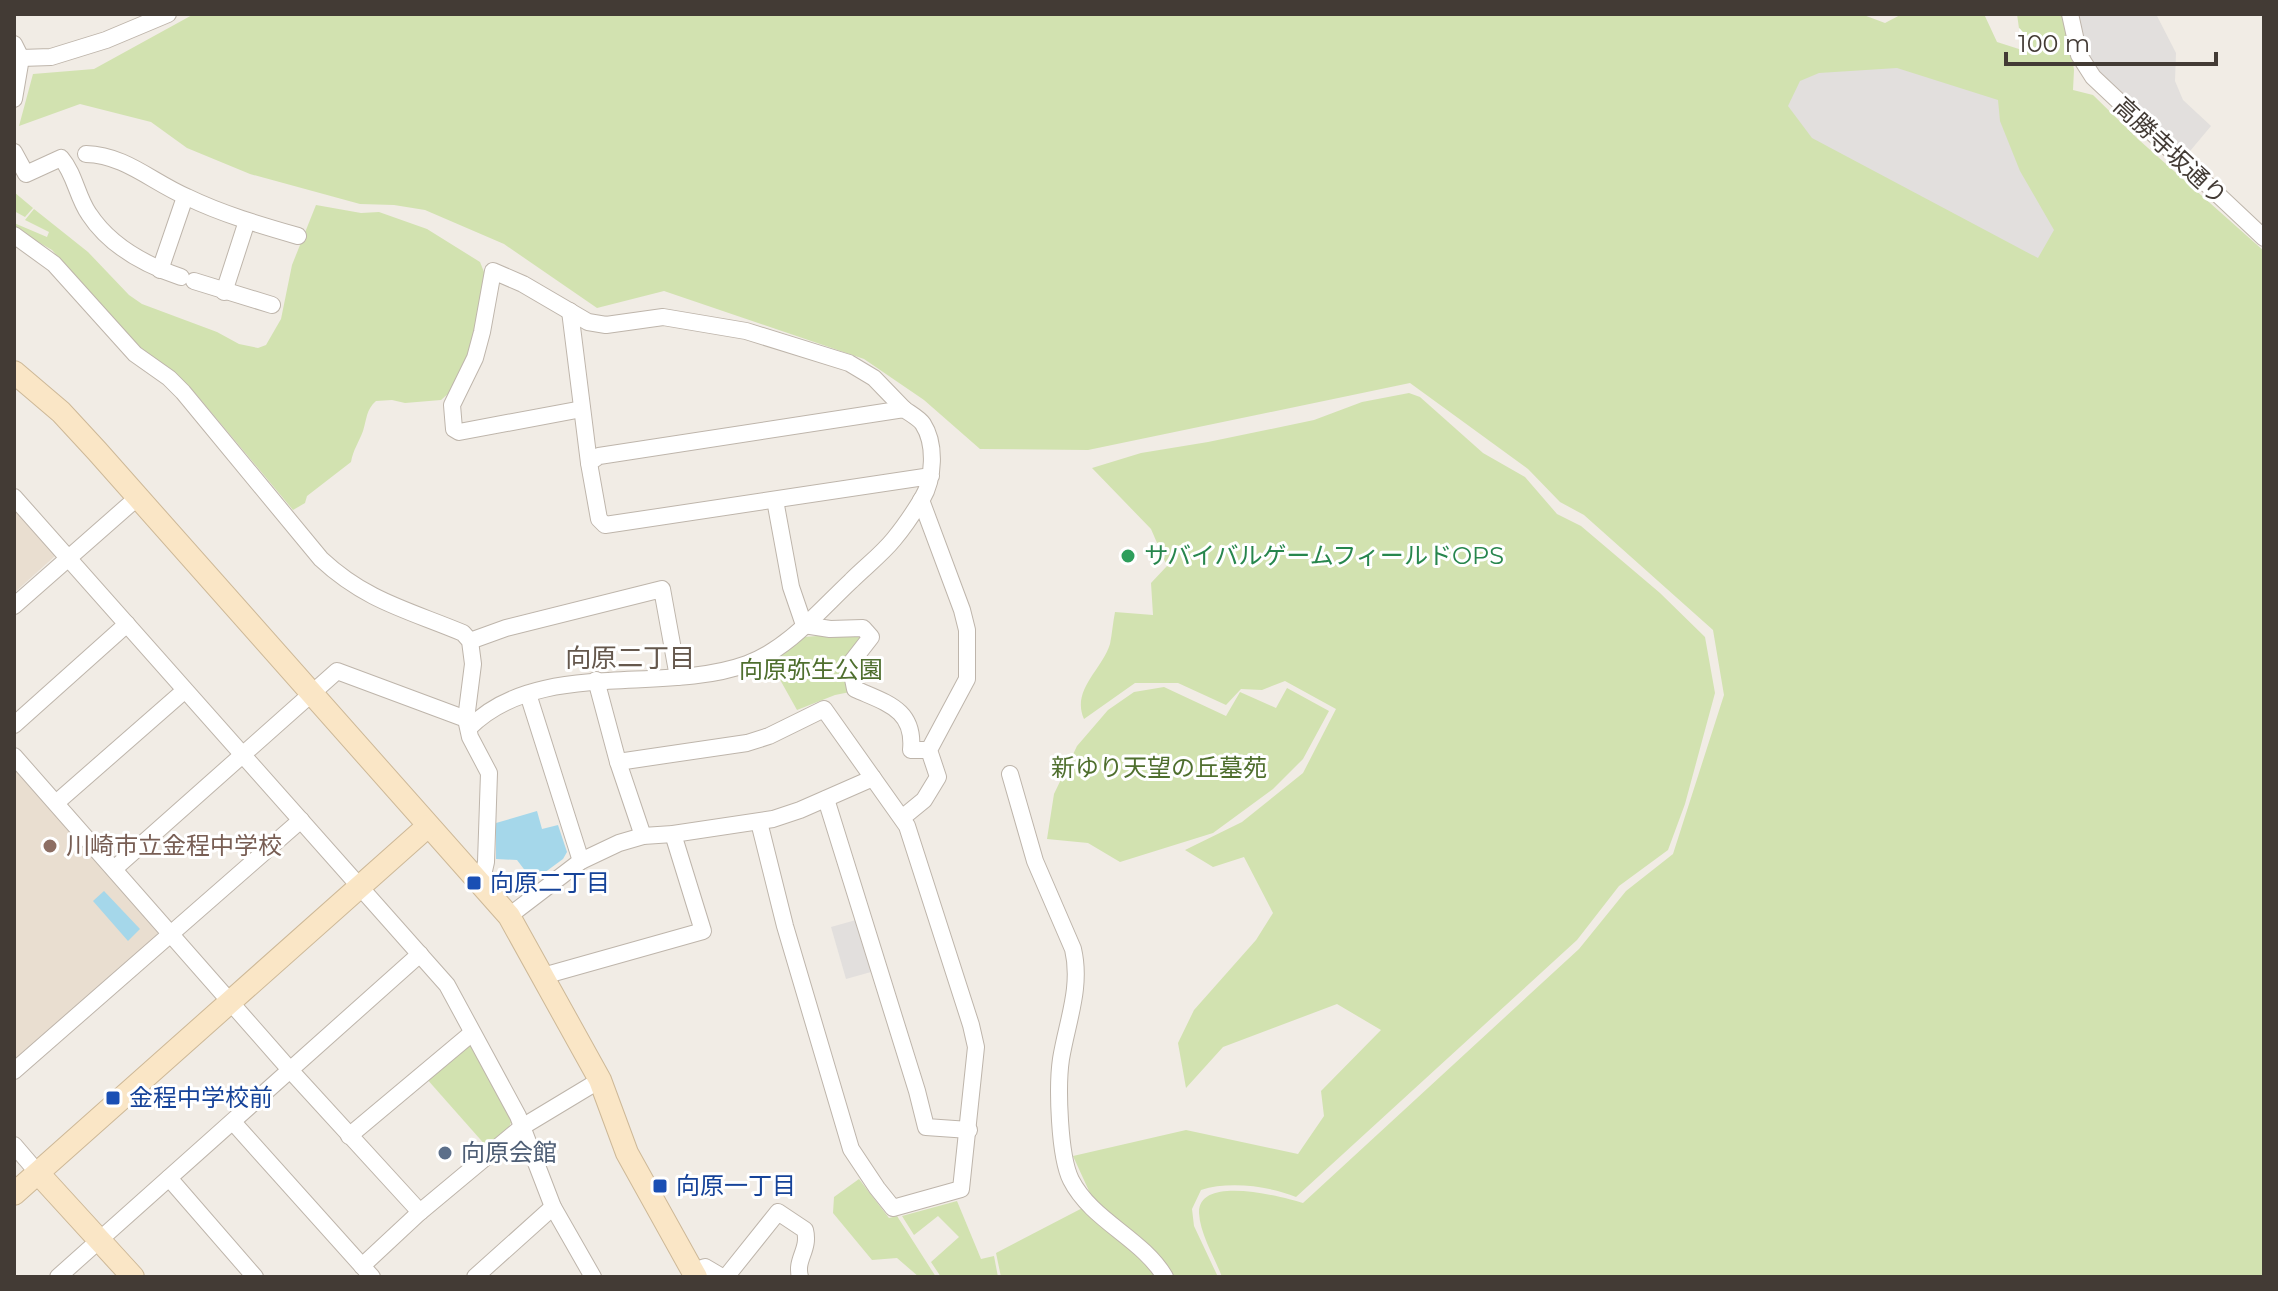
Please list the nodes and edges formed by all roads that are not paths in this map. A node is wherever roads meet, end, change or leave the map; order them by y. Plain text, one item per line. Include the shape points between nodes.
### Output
1 (168, 14) edge
2 (2070, 14) edge
3 (17, 51) edge
4 (14, 99) edge
5 (14, 152) edge
6 (86, 154) dead end
7 (185, 197) junction
8 (247, 221) junction
9 (14, 235) edge
10 (298, 236) dead end
11 (2264, 238) edge
12 (160, 270) junction
13 (224, 292) junction
14 (272, 305) dead end
15 (570, 311) junction
16 (14, 372) edge
17 (582, 409) junction
18 (904, 409) junction
19 (589, 463) junction
20 (931, 476) junction
21 (14, 497) edge
22 (138, 497) junction
23 (775, 500) junction
24 (921, 500) junction
25 (70, 558) junction
26 (14, 606) edge
27 (127, 624) junction
28 (804, 625) junction
29 (470, 641) junction
30 (678, 677) junction
31 (596, 680) junction
32 (184, 691) junction
33 (311, 694) junction
34 (528, 694) junction
35 (467, 724) junction
36 (14, 725) edge
37 (929, 750) junction
38 (243, 755) junction
39 (14, 756) edge
40 (618, 762) junction
41 (1010, 774) dead end
42 (873, 778) junction
43 (826, 799) junction
44 (56, 803) junction
45 (902, 818) junction
46 (301, 820) junction
47 (759, 822) junction
48 (428, 826) junction
49 (673, 834) junction
50 (643, 836) junction
51 (581, 861) junction
52 (114, 869) junction
53 (481, 884) junction
54 (361, 886) junction
55 (509, 916) junction
56 (171, 933) junction
57 (420, 954) junction
58 (543, 976) junction
59 (230, 1002) junction
60 (472, 1033) junction
61 (14, 1071) edge
62 (291, 1071) junction
63 (600, 1080) junction
64 (233, 1122) junction
65 (522, 1127) junction
66 (969, 1130) junction
67 (349, 1136) junction
68 (14, 1145) edge
69 (38, 1173) junction
70 (169, 1178) junction
71 (14, 1194) edge
72 (553, 1207) junction
73 (420, 1212) junction
74 (99, 1239) junction
75 (367, 1271) edge
76 (694, 1274) edge
77 (483, 1275) edge
78 (58, 1277) edge
79 (133, 1277) edge
80 (255, 1277) edge
81 (593, 1277) edge
82 (724, 1277) edge
83 (800, 1277) edge
84 (1165, 1277) edge

1 - 3 street via 51,57
2 - 11 street, 高勝寺坂通り via 2079,55 2093,77
3 - 4 street
5 - 12 street via 26,174 61,158 88,213 106,235
6 - 7 street via 119,160
7 - 8 street
7 - 12 street
8 - 10 street
8 - 13 street
9 - 29 street via 54,264 135,354 176,385 333,571 392,607 463,633
12 - 13 street
13 - 14 street
15 - 17 street
15 - 17 street via 493,271 475,358 452,405 454,429
15 - 18 street via 606,325 663,317 746,331 849,363 874,378
16 - 22 street via 61,412
17 - 19 street
18 - 19 street via 599,456
18 - 20 street via 922,422 930,445
19 - 23 street via 599,519 605,525
20 - 23 street
20 - 24 street
21 - 25 street
22 - 25 street
22 - 33 street
23 - 28 street via 791,587
24 - 28 street via 894,540
24 - 37 street via 967,630 967,679
25 - 26 street
25 - 27 street
27 - 32 street
27 - 36 street
28 - 30 street via 748,664
28 - 37 street via 863,628 871,637 850,664 855,689 893,706 909,721 911,750
29 - 30 street via 662,589
29 - 35 street
30 - 31 street
31 - 34 street
31 - 40 street
32 - 38 street
32 - 44 street
33 - 35 street via 337,671
33 - 38 street
33 - 48 street
34 - 35 street
34 - 51 street
35 - 53 street via 489,773
37 - 45 street via 938,777 924,800
38 - 46 street
38 - 52 street
39 - 44 street
40 - 42 street via 747,743 824,709
40 - 50 street
41 - 84 street via 1035,861 1077,965 1059,1086 1063,1157 1083,1199
42 - 43 street
42 - 45 street
43 - 47 street
43 - 66 street via 926,1127
44 - 52 street
45 - 66 street via 976,1047
46 - 54 street
46 - 56 street
47 - 49 street
47 - 66 street via 851,1149 893,1208 961,1189
48 - 53 street
48 - 54 street
49 - 50 street
49 - 58 street via 703,931
50 - 51 street
51 - 55 street
52 - 56 street
53 - 55 street
54 - 57 street
54 - 59 street
55 - 58 street
56 - 59 street
56 - 61 street
57 - 60 street via 447,985
57 - 62 street
58 - 63 street
59 - 62 street
59 - 69 street
60 - 65 street
60 - 67 street
62 - 64 street
62 - 67 street
63 - 65 street
63 - 76 street via 627,1153
64 - 70 street
64 - 75 street
65 - 72 street
65 - 73 street
67 - 73 street
68 - 69 street
69 - 71 street
69 - 74 street
70 - 74 street
70 - 80 street
72 - 77 street
72 - 81 street
73 - 75 street
74 - 78 street
74 - 79 street
76 - 82 street via 705,1267
82 - 83 street via 778,1212 805,1230 808,1242

